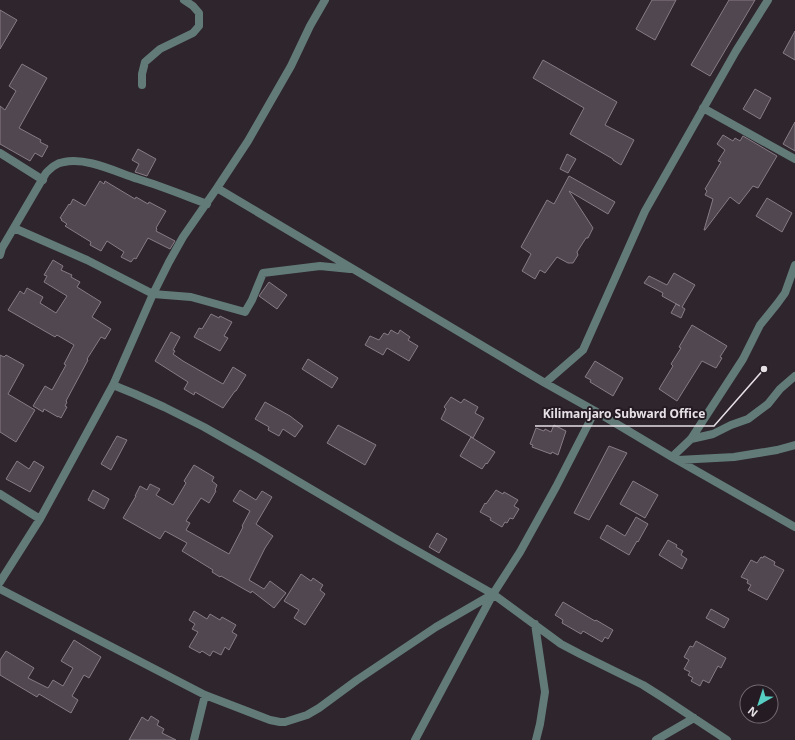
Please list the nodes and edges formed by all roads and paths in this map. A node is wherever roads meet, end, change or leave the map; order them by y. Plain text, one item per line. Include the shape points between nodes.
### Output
1 (184, 0) edge
2 (325, 0) edge
3 (768, 0) edge
4 (142, 86) dead end
5 (703, 108) junction
6 (0, 153) edge
7 (795, 159) edge
8 (43, 180) junction
9 (217, 188) junction
10 (207, 204) junction
11 (14, 228) junction
12 (9, 235) junction
13 (0, 237) edge
14 (0, 255) edge
15 (795, 266) edge
16 (354, 270) junction
17 (153, 294) junction
18 (795, 376) edge
19 (545, 383) junction
20 (113, 385) junction
21 (594, 411) junction
22 (691, 439) junction
23 (795, 445) edge
24 (675, 459) junction
25 (0, 494) edge
26 (40, 518) junction
27 (795, 527) edge
28 (0, 582) edge
29 (0, 589) edge
30 (493, 594) junction
31 (535, 624) junction
32 (205, 695) junction
33 (694, 718) junction
34 (194, 740) edge
35 (415, 740) edge
36 (536, 740) edge
37 (656, 740) edge
38 (727, 740) edge

1 - 4 street via 199,13 199,26 193,33 160,49 145,62
2 - 9 street via 280,87
3 - 5 street
5 - 7 street
5 - 19 street via 645,211 583,350
6 - 8 street
8 - 10 street via 46,173 59,163 84,162 152,183
8 - 11 street
9 - 10 street
9 - 16 street
10 - 17 street via 184,237
11 - 12 street
11 - 17 street via 87,260
12 - 13 street
12 - 14 street
15 - 22 street via 785,293 760,325 743,359
16 - 17 street via 320,266 263,273 246,312 192,297
16 - 19 street
17 - 20 street
18 - 22 street via 768,404 748,419 713,434
19 - 21 street
20 - 26 street
20 - 30 street via 204,427
21 - 24 street
21 - 30 street via 556,487
22 - 24 street
23 - 24 street via 734,457
24 - 27 street
25 - 26 street
26 - 28 street
29 - 32 street
30 - 31 street
30 - 32 street via 436,627 319,708 300,718 285,722 270,720
30 - 35 street
31 - 33 street via 571,650 642,685
31 - 36 street via 545,692
32 - 34 street
33 - 37 street
33 - 38 street

